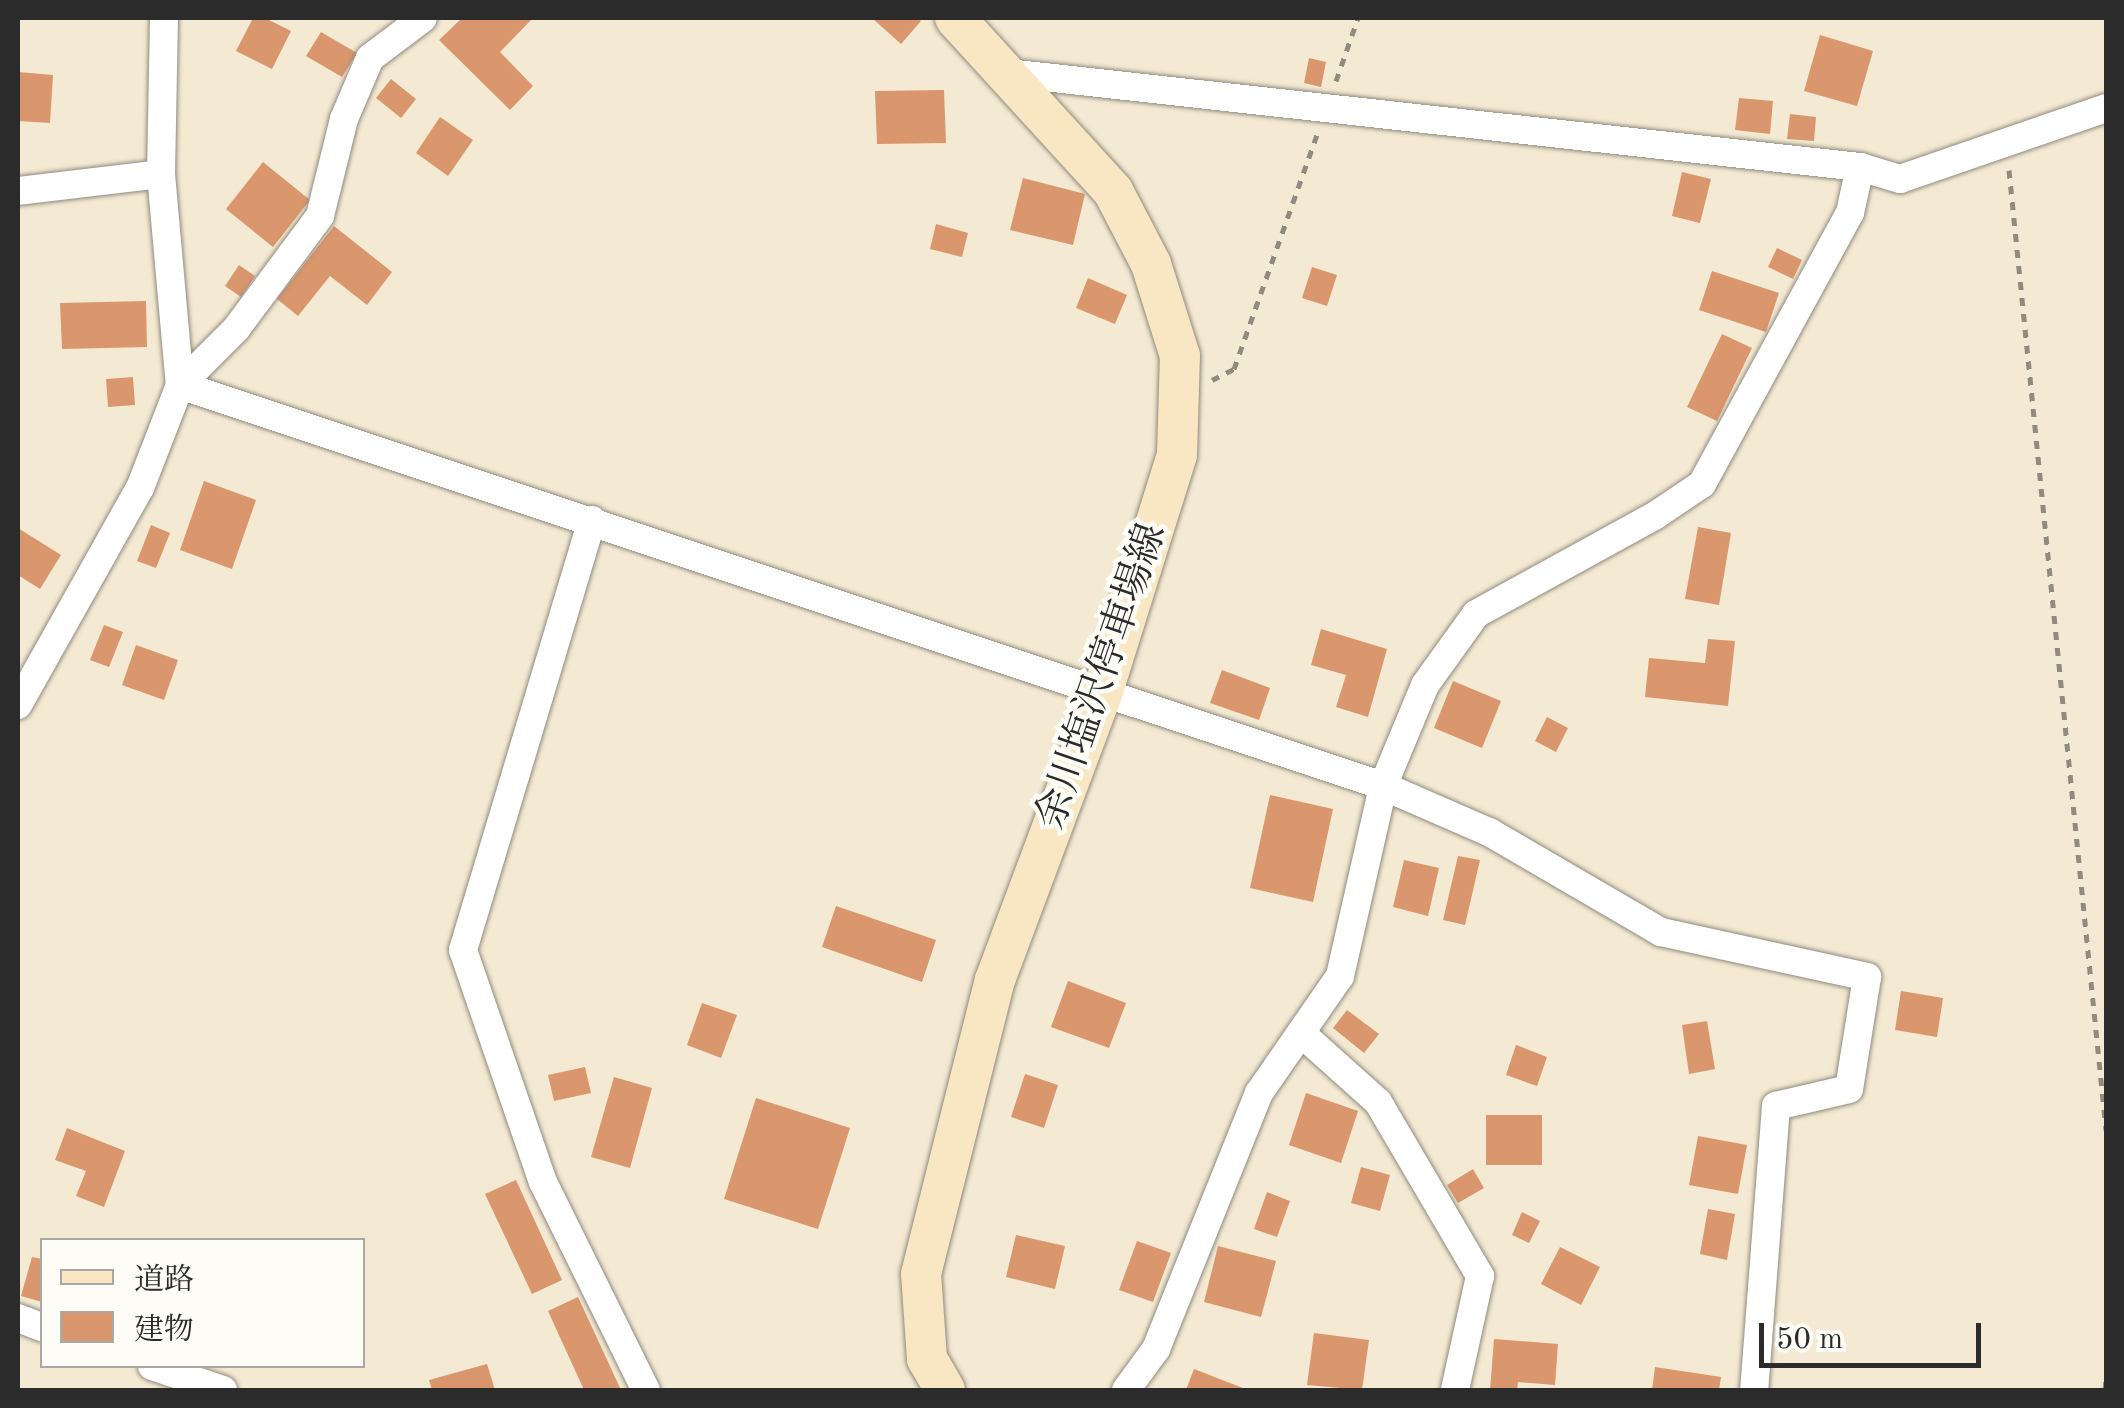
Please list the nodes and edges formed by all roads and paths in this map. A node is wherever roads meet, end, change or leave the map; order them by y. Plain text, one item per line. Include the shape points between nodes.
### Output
1 (164, 18) edge
2 (422, 18) edge
3 (955, 18) edge
4 (1358, 18) edge
5 (1008, 73) junction
6 (1326, 108) junction
7 (2106, 108) edge
8 (2006, 142) junction
9 (1860, 167) junction
10 (161, 174) junction
11 (18, 191) edge
12 (180, 385) junction
13 (1178, 398) junction
14 (592, 520) junction
15 (1103, 691) junction
16 (18, 705) edge
17 (1383, 786) junction
18 (1301, 1033) junction
19 (2106, 1130) edge
20 (158, 1368) edge
21 (2106, 1375) edge
22 (930, 1380) edge
23 (223, 1390) edge
24 (646, 1390) edge
25 (1126, 1390) edge
26 (1455, 1390) edge
27 (1754, 1390) edge
28 (2105, 1390) edge

1 - 10 street
2 - 12 street via 370,58 344,119 320,216 236,329
3 - 5 main road, 余川塩沢停車場線
4 - 6 path
5 - 6 street
5 - 13 main road, 余川塩沢停車場線 via 1113,191 1144,249 1180,356
6 - 9 street
6 - 13 path via 1234,369
7 - 8 street
8 - 9 street via 1900,179
8 - 19 path
9 - 17 street via 1850,213 1702,484 1476,614 1424,685
10 - 11 street
10 - 12 street
12 - 14 street
12 - 16 street via 140,488
13 - 15 main road, 余川塩沢停車場線 via 1176,455
14 - 15 street
14 - 24 street via 463,950 543,1182
15 - 17 street
15 - 22 main road, 余川塩沢停車場線 via 995,980 922,1274
17 - 18 street via 1340,976
17 - 27 street via 1489,832 1661,932 1868,977 1849,1089 1776,1106
18 - 25 street via 1259,1092 1156,1350
18 - 26 street via 1378,1102 1480,1276
20 - 23 street
21 - 28 path

